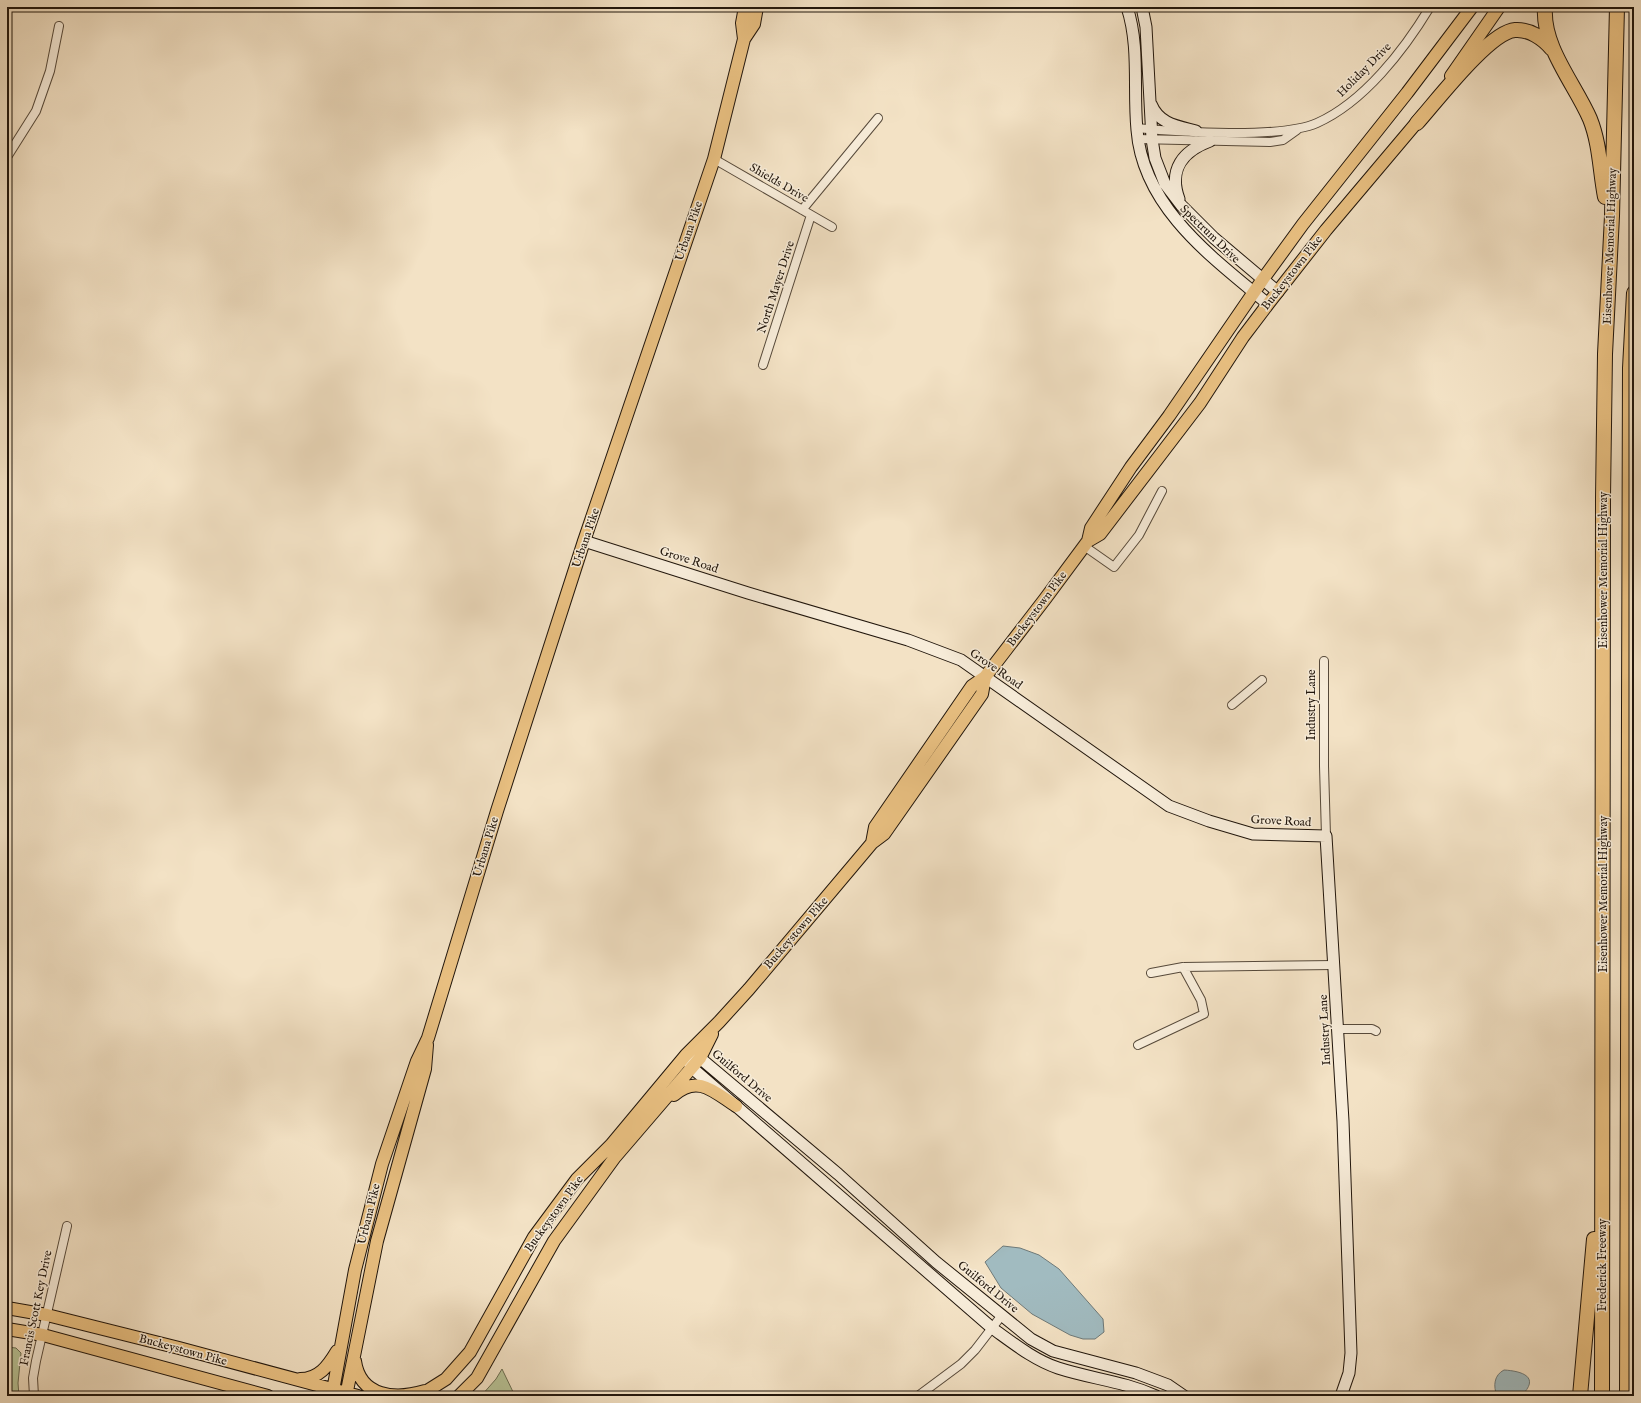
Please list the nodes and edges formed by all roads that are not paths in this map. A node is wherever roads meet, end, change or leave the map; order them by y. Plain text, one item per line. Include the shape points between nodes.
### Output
1 (745, 7) edge
2 (757, 7) edge
3 (1127, 7) edge
4 (1142, 7) edge
5 (1430, 7) edge
6 (1472, 7) edge
7 (1499, 7) edge
8 (1545, 7) edge
9 (1616, 7) edge
10 (59, 26) dead end
11 (744, 39) junction
12 (1553, 50) junction
13 (1150, 101) junction
14 (878, 118) dead end
15 (1417, 123) junction
16 (1298, 129) junction
17 (1196, 131) junction
18 (1137, 134) junction
19 (1152, 134) junction
20 (1210, 141) junction
21 (7, 157) edge
22 (714, 159) junction
23 (1181, 205) junction
24 (802, 210) junction
25 (811, 215) junction
26 (1612, 216) junction
27 (832, 227) dead end
28 (1263, 280) junction
29 (1254, 292) junction
30 (1278, 292) junction
31 (1634, 293) edge
32 (1268, 304) junction
33 (764, 365) dead end
34 (1162, 491) dead end
35 (584, 541) junction
36 (1086, 543) junction
37 (1324, 661) dead end
38 (985, 677) junction
39 (1262, 680) dead end
40 (1232, 705) dead end
41 (1326, 836) junction
42 (1334, 965) junction
43 (1183, 967) junction
44 (1151, 974) dead end
45 (719, 1022) junction
46 (1338, 1029) junction
47 (1376, 1030) dead end
48 (428, 1038) junction
49 (1138, 1045) dead end
50 (686, 1055) junction
51 (700, 1058) junction
52 (691, 1067) junction
53 (736, 1106) junction
54 (652, 1114) junction
55 (1602, 1133) junction
56 (67, 1226) dead end
57 (7, 1308) edge
58 (47, 1315) junction
59 (1002, 1315) junction
60 (992, 1328) junction
61 (7, 1329) edge
62 (43, 1335) junction
63 (343, 1339) junction
64 (354, 1355) junction
65 (288, 1379) junction
66 (432, 1389) junction
67 (332, 1393) edge
68 (350, 1395) edge
69 (34, 1396) edge
70 (268, 1396) edge
71 (419, 1396) edge
72 (459, 1396) edge
73 (918, 1396) edge
74 (1156, 1396) edge
75 (1184, 1396) edge
76 (1341, 1396) edge
77 (1580, 1396) edge
78 (1602, 1396) edge
79 (1627, 1396) edge

1 - 11 main road, Urbana Pike via 742,23
2 - 11 main road, Urbana Pike via 754,24
3 - 18 main road, Spectrum Drive via 1135,50
4 - 13 main road, Spectrum Drive via 1146,27
5 - 16 street, Holiday Drive via 1402,48 1362,92 1328,117
6 - 28 main road, Buckeystown Pike via 1303,224
7 - 15 main road, Buckeystown Pike
8 - 12 highway via 1548,36
9 - 26 highway, Eisenhower Memorial Highway
10 - 21 street via 50,71 36,110
11 - 22 main road, Urbana Pike
12 - 15 highway via 1537,36 1525,31 1513,30 1502,35 1483,48
12 - 26 highway via 1590,120 1600,152 1605,196
13 - 17 main road via 1159,118 1172,125
13 - 19 main road, Spectrum Drive
14 - 24 street
15 - 30 main road, Buckeystown Pike via 1326,230
16 - 17 street, Holiday Drive
16 - 20 street, Holiday Drive via 1283,140 1270,142
17 - 19 street, Holiday Drive
18 - 19 street, Holiday Drive
18 - 29 main road, Spectrum Drive via 1146,170 1162,203 1210,254
19 - 20 street, Holiday Drive
19 - 23 main road, Spectrum Drive via 1155,158 1165,184
20 - 23 main road via 1192,150 1177,167 1176,191
22 - 24 street, Shields Drive
22 - 35 main road, Urbana Pike
23 - 28 main road, Spectrum Drive via 1214,238
24 - 25 street, Shields Drive
25 - 27 street, Shields Drive
25 - 33 street, North Mayer Drive
26 - 55 highway, Eisenhower Memorial Highway via 1605,354 1603,497
28 - 29 main road, Buckeystown Pike
28 - 30 main road, Spectrum Drive
29 - 32 main road, Spectrum Drive
29 - 36 main road, Buckeystown Pike via 1131,467 1091,528
30 - 32 main road, Buckeystown Pike
31 - 79 highway, Eisenhower Memorial Highway via 1630,368
32 - 36 main road, Buckeystown Pike via 1195,408 1100,534
34 - 36 street via 1139,535 1114,567
35 - 38 main road, Grove Road via 914,642 961,660
35 - 48 main road, Urbana Pike via 497,811
36 - 38 main road, Buckeystown Pike
37 - 41 street, Industry Lane
38 - 41 main road, Grove Road via 1170,806 1253,834
38 - 45 main road, Buckeystown Pike via 972,686 875,827 872,843
39 - 40 street
41 - 42 main road, Industry Lane
42 - 43 street
42 - 46 main road, Industry Lane
43 - 44 street
43 - 49 street via 1201,1000 1204,1014
45 - 50 main road, Buckeystown Pike
45 - 51 main road, Buckeystown Pike
46 - 47 street
46 - 76 main road, Industry Lane via 1351,1353 1349,1374
48 - 63 main road, Urbana Pike via 417,1061 382,1164 355,1270
48 - 64 main road, Urbana Pike via 425,1069 377,1241
50 - 51 main road, Guilford Drive
50 - 52 main road
50 - 66 main road, Buckeystown Pike via 611,1146 577,1179 534,1237 470,1352 446,1379
51 - 52 main road, Buckeystown Pike
51 - 59 main road, Guilford Drive via 838,1174 936,1262
52 - 53 main road
52 - 54 main road, Buckeystown Pike
53 - 54 main road via 696,1084 681,1089
53 - 60 main road
54 - 72 main road, Buckeystown Pike via 615,1157 554,1241 477,1378
55 - 77 highway
55 - 78 highway, Frederick Freeway
56 - 58 street, Francis Scott Key Drive
57 - 58 main road, Buckeystown Pike
58 - 62 street, Francis Scott Key Drive
58 - 65 main road, Buckeystown Pike
59 - 60 street
59 - 75 main road, Guilford Drive via 1043,1346 1078,1359 1136,1373 1168,1385
60 - 73 street via 961,1364
60 - 74 main road via 1026,1352 1058,1368 1116,1381
61 - 62 main road, Buckeystown Pike
62 - 69 street, Francis Scott Key Drive via 33,1378
62 - 70 main road, Buckeystown Pike
63 - 65 main road via 330,1364 323,1371 309,1378
63 - 67 main road, Urbana Pike
64 - 66 main road via 359,1378 369,1387 386,1395 412,1395
64 - 68 main road, Urbana Pike
65 - 67 main road, Buckeystown Pike
66 - 71 main road, Buckeystown Pike
67 - 68 main road, Buckeystown Pike

